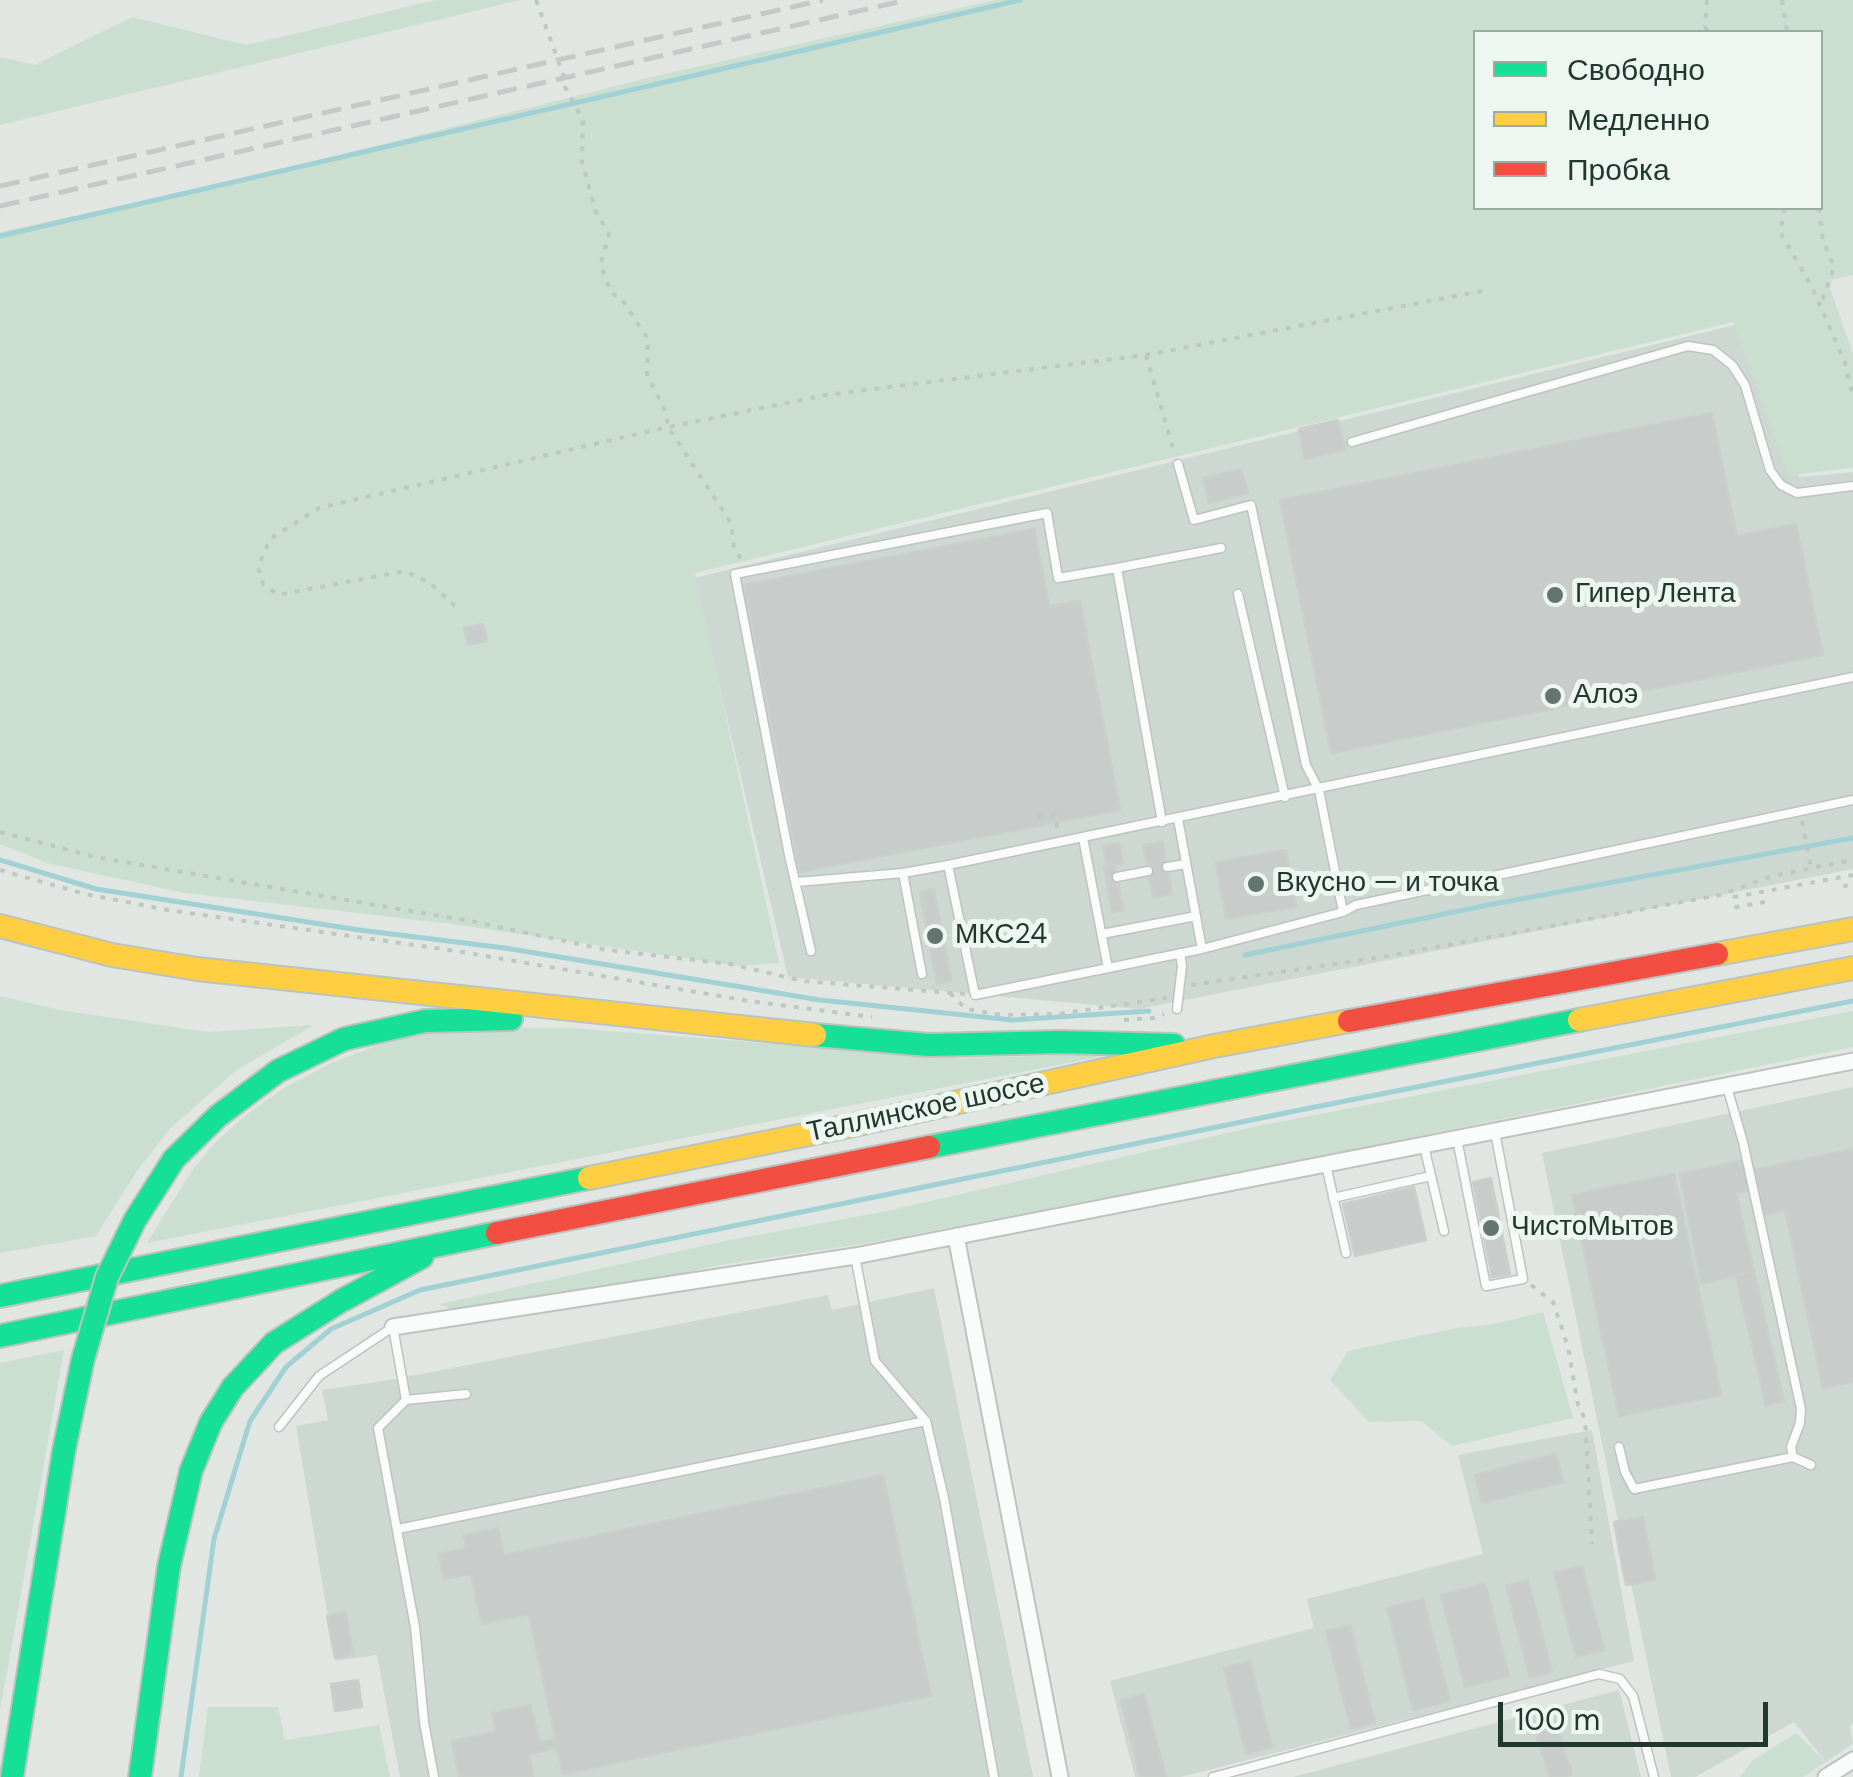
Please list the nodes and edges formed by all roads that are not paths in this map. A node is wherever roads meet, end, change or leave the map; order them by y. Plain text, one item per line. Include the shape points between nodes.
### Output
1 (1352, 442) dead end
2 (1178, 464) road end
3 (1853, 486) edge
4 (1220, 548) dead end
5 (1117, 568) junction
6 (1238, 594) dead end
7 (1853, 678) edge
8 (1319, 790) junction
9 (1285, 797) junction
10 (1853, 800) edge
11 (1178, 819) junction
12 (1162, 822) junction
13 (1083, 838) junction
14 (1186, 864) junction
15 (948, 866) junction
16 (1167, 867) dead end
17 (1148, 871) dead end
18 (903, 873) junction
19 (1117, 877) dead end
20 (1106, 879) dead end
21 (797, 882) junction
22 (1092, 882) junction
23 (1343, 912) junction
24 (1196, 916) junction
25 (0, 926) edge
26 (1853, 928) edge
27 (1102, 934) junction
28 (1202, 949) junction
29 (811, 951) dead end
30 (1180, 953) junction
31 (1108, 968) junction
32 (1853, 968) edge
33 (922, 974) dead end
34 (1177, 1009) road end
35 (671, 1022) junction
36 (1214, 1046) junction
37 (1853, 1061) edge
38 (1727, 1086) junction
39 (1495, 1132) junction
40 (1458, 1139) junction
41 (1424, 1146) junction
42 (1326, 1164) junction
43 (1431, 1176) junction
44 (1333, 1198) junction
45 (1444, 1231) dead end
46 (956, 1236) junction
47 (448, 1243) junction
48 (1346, 1253) dead end
49 (855, 1256) junction
50 (0, 1296) edge
51 (393, 1328) junction
52 (0, 1336) edge
53 (466, 1394) dead end
54 (406, 1400) junction
55 (926, 1421) junction
56 (279, 1427) dead end
57 (1620, 1447) dead end
58 (1794, 1456) junction
59 (1811, 1465) dead end
60 (398, 1529) junction
61 (1853, 1760) edge
62 (14, 1770) edge
63 (140, 1777) edge
64 (434, 1777) edge
65 (994, 1777) edge
66 (1060, 1777) edge
67 (1212, 1777) edge
68 (1654, 1777) edge
69 (1826, 1777) edge

1 - 3 lane via 1688,346 1713,350 1746,385 1770,470 1781,485 1797,493
2 - 8 lane via 1194,520 1250,505 1306,765
4 - 5 lane
5 - 12 lane
5 - 21 lane via 1058,578 1047,513 735,574
6 - 9 lane
7 - 8 lane
8 - 9 lane
8 - 23 lane
9 - 11 lane
10 - 23 lane
11 - 12 lane
11 - 14 lane
12 - 13 lane
13 - 15 lane
13 - 22 lane
14 - 16 lane
14 - 24 lane
15 - 18 lane
15 - 31 lane via 975,995
17 - 19 lane
18 - 21 lane
18 - 33 lane
20 - 22 lane
21 - 29 lane
22 - 27 lane
23 - 28 lane
24 - 27 lane
24 - 28 lane
25 - 35 main road via 112,955 198,968
26 - 36 main road, Таллинское шоссе
27 - 31 lane
28 - 30 lane
30 - 31 lane
30 - 34 lane
32 - 47 main road, Таллинское шоссе
35 - 36 main road via 929,1045
35 - 62 main road, bridge via 464,1019 344,1039 278,1070 174,1159 107,1277 83,1359
36 - 50 main road, Таллинское шоссе
37 - 38 street
38 - 39 street
38 - 58 lane via 1801,1410
39 - 40 street
39 - 40 lane via 1524,1279 1486,1286
40 - 41 street
41 - 42 street
41 - 43 lane
42 - 44 lane
42 - 46 street
43 - 44 lane
43 - 45 lane
44 - 48 lane
46 - 49 street
46 - 66 street
47 - 52 main road, Таллинское шоссе
47 - 63 main road via 274,1343 211,1422 191,1471 169,1566
49 - 51 street
49 - 55 lane via 875,1360
51 - 54 lane
51 - 56 lane via 319,1376
53 - 54 lane
54 - 60 lane via 378,1428
55 - 60 lane
55 - 65 lane
57 - 58 lane via 1634,1489
58 - 59 lane
60 - 64 lane
61 - 69 street
67 - 68 lane via 1599,1674 1620,1679 1633,1696

